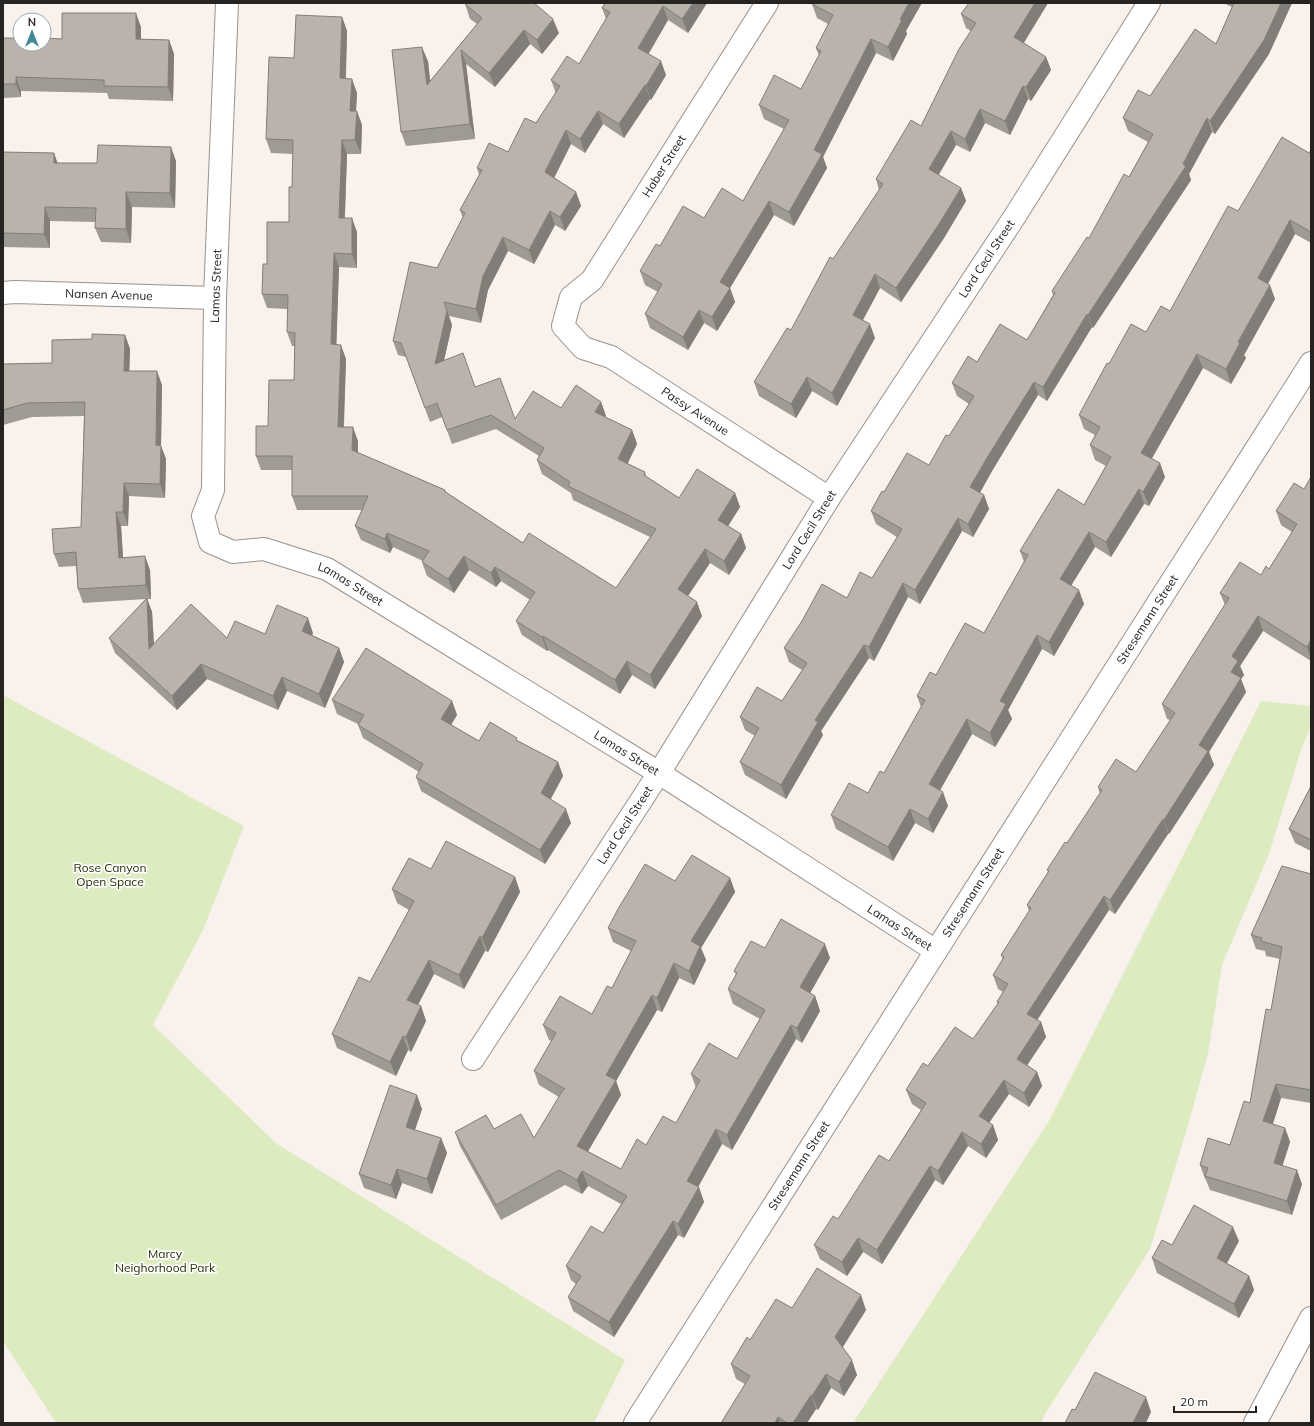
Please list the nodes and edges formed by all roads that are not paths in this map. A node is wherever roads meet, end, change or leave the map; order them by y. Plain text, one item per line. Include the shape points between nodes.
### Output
1 (227, 3) edge
2 (767, 3) edge
3 (1149, 3) edge
4 (3, 293) edge
5 (215, 298) junction
6 (563, 326) joint
7 (1311, 362) edge
8 (829, 498) junction
9 (659, 773) junction
10 (936, 951) junction
11 (473, 1059) dead end
12 (1311, 1318) edge
13 (635, 1423) edge
14 (1255, 1423) edge

1 - 5 street, Lamas Street
2 - 6 street, Haber Street via 592,280 571,297
3 - 8 street, Lord Cecil Street via 1015,216
4 - 5 street, Nansen Avenue
5 - 9 street, Lamas Street via 213,490 203,516 210,542 234,552 264,549 327,569
6 - 8 street, Passy Avenue via 582,348 611,357
7 - 10 street, Stresemann Street
8 - 9 street, Lord Cecil Street
9 - 10 street, Lamas Street
9 - 11 street, Lord Cecil Street
10 - 13 street, Stresemann Street
12 - 14 street

